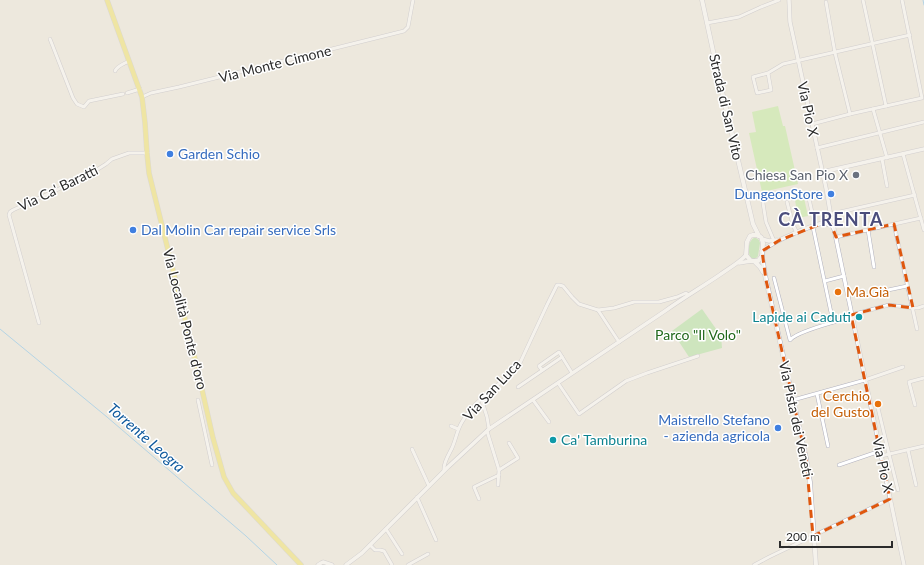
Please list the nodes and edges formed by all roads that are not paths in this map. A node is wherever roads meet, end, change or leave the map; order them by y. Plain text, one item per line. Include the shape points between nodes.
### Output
1 (107, 0) edge
2 (413, 0) edge
3 (702, 0) edge
4 (780, 0) edge
5 (789, 0) edge
6 (863, 0) edge
7 (902, 0) edge
8 (826, 2) dead end
9 (707, 23) junction
10 (910, 35) junction
11 (50, 39) dead end
12 (872, 44) junction
13 (835, 53) junction
14 (798, 61) junction
15 (129, 62) junction
16 (115, 71) dead end
17 (768, 73) junction
18 (140, 89) junction
19 (142, 97) junction
20 (886, 106) junction
21 (873, 109) junction
22 (850, 114) junction
23 (924, 122) edge
24 (812, 124) junction
25 (880, 133) junction
26 (817, 148) junction
27 (924, 149) edge
28 (147, 153) junction
29 (903, 154) junction
30 (886, 158) junction
31 (882, 159) junction
32 (822, 172) junction
33 (887, 186) dead end
34 (808, 194) dead end
35 (915, 195) junction
36 (787, 202) dead end
37 (763, 203) dead end
38 (830, 216) junction
39 (921, 218) junction
40 (826, 222) junction
41 (753, 224) junction
42 (831, 224) junction
43 (894, 224) junction
44 (814, 226) junction
45 (868, 230) junction
46 (924, 230) edge
47 (797, 233) junction
48 (750, 236) junction
49 (760, 237) junction
50 (836, 237) junction
51 (780, 240) junction
52 (774, 241) junction
53 (762, 254) junction
54 (746, 255) junction
55 (752, 261) junction
56 (735, 264) junction
57 (874, 267) dead end
58 (765, 275) junction
59 (844, 276) junction
60 (774, 278) dead end
61 (825, 281) junction
62 (907, 286) junction
63 (888, 290) dead end
64 (688, 295) junction
65 (924, 306) edge
66 (913, 308) junction
67 (598, 310) junction
68 (852, 316) junction
69 (834, 322) junction
70 (39, 323) dead end
71 (916, 329) dead end
72 (619, 342) junction
73 (698, 356) dead end
74 (562, 357) junction
75 (902, 367) dead end
76 (542, 370) junction
77 (572, 373) junction
78 (924, 378) edge
79 (865, 380) junction
80 (558, 383) junction
81 (518, 386) dead end
82 (817, 394) junction
83 (481, 398) junction
84 (198, 400) dead end
85 (533, 400) junction
86 (793, 400) junction
87 (915, 405) dead end
88 (878, 408) dead end
89 (549, 422) dead end
90 (450, 426) dead end
91 (458, 429) junction
92 (488, 430) junction
93 (509, 443) dead end
94 (828, 446) dead end
95 (924, 446) edge
96 (412, 449) dead end
97 (908, 450) junction
98 (881, 454) junction
99 (889, 454) junction
100 (212, 465) dead end
101 (839, 465) dead end
102 (444, 470) junction
103 (499, 470) junction
104 (499, 474) junction
105 (498, 485) dead end
106 (916, 485) dead end
107 (429, 486) junction
108 (898, 490) dead end
109 (417, 497) junction
110 (479, 499) dead end
111 (890, 499) junction
112 (386, 529) junction
113 (813, 536) junction
114 (436, 540) dead end
115 (370, 545) junction
116 (402, 554) dead end
117 (428, 554) dead end
118 (301, 564) edge
119 (318, 565) edge
120 (332, 565) edge
121 (346, 565) edge
122 (392, 565) edge
123 (408, 565) edge
124 (754, 565) edge
125 (816, 565) edge
126 (904, 565) edge

1 - 15 main road, Via Località Ponte d'oro
2 - 19 street, Via Monte Cimone via 407,29 404,31
3 - 9 main road, Strada di San Vito
4 - 9 street via 739,17
5 - 14 street, Via Pio X via 790,22
6 - 12 street
7 - 10 street
8 - 13 street
9 - 41 main road, Strada di San Vito
10 - 12 street
10 - 20 street via 922,98
11 - 18 street via 77,104 84,107 89,101
12 - 13 street
12 - 20 street
13 - 14 street
13 - 22 street
14 - 17 street via 783,64
14 - 24 street, Via Pio X
15 - 16 street
15 - 18 main road, Via Località Ponte d'oro
17 - 17 street via 753,77 757,93 771,90
18 - 19 main road, Via Località Ponte d'oro
19 - 28 main road, Via Località Ponte d'oro
20 - 21 street
21 - 22 street
21 - 25 street
22 - 24 street
23 - 25 street
24 - 26 street, Via Pio X
25 - 26 street
25 - 30 street
26 - 32 street, Via Pio X
27 - 29 street
28 - 70 street, Via Ca' Baratti via 128,153 112,159 87,176 10,212
28 - 118 main road, Via Località Ponte d'oro via 224,477 233,493
29 - 30 street
29 - 35 street
30 - 31 street
31 - 32 street
31 - 33 street
32 - 38 street, Via Pio X
34 - 44 street
35 - 38 street
35 - 39 street
36 - 47 street
37 - 52 street via 766,222
38 - 40 street
38 - 42 street, Via Pio X via 833,220
39 - 43 street
39 - 46 street
40 - 42 street
40 - 44 street
41 - 48 main road
41 - 49 main road, Strada di San Vito
42 - 50 street, Via Pio X
43 - 45 street
43 - 62 street
44 - 47 street
44 - 61 street
45 - 50 street
45 - 57 street
47 - 51 street
48 - 49 main road
48 - 54 main road
49 - 52 street
49 - 53 main road, Via Pista dei Veneti
50 - 59 street, Via Pio X
51 - 52 street
51 - 53 street
53 - 55 main road via 758,261
53 - 58 main road, Via Pista dei Veneti
54 - 55 main road, Via Pista dei Veneti
54 - 56 street
55 - 56 street
55 - 58 main road, Via Pista dei Veneti
56 - 64 street
58 - 86 main road, Via Pista dei Veneti
59 - 61 street
59 - 68 street, Via Pio X
60 - 69 street via 790,340 796,335
61 - 69 street
62 - 63 street
62 - 66 street
64 - 67 street, Via San Luca via 686,293 660,302 634,302
64 - 72 street
65 - 66 street
66 - 68 street via 889,305
66 - 71 street
67 - 72 street
67 - 83 street, Via San Luca via 579,304 563,286 557,285 520,363
68 - 69 street
68 - 79 street, Via Pio X
72 - 77 street
73 - 80 street via 626,381 579,414
74 - 76 street
74 - 76 street via 559,352 539,366
74 - 77 street
75 - 79 street
76 - 81 street
77 - 80 street
78 - 87 street via 909,382
79 - 82 street
79 - 98 street, Via Pio X
80 - 85 street
82 - 86 street
82 - 94 street
83 - 91 street, Via San Luca
83 - 92 street
84 - 100 street, Via Località Ponte d'oro
85 - 89 street
85 - 92 street
86 - 113 main road, Via Pista dei Veneti via 810,482
88 - 99 street
90 - 91 street, Via San Luca
91 - 102 street, Via San Luca
92 - 102 street
92 - 103 street
93 - 103 street via 518,458
95 - 97 street
96 - 107 street
97 - 99 street
97 - 106 street
98 - 99 street
98 - 101 street
98 - 111 street, Via Pio X
99 - 108 street
102 - 107 street
103 - 104 street
104 - 105 street
104 - 110 street via 474,487
107 - 109 street
109 - 112 street
109 - 114 street
111 - 113 street
111 - 126 street, Via Pio X
112 - 115 street
112 - 116 street
113 - 124 street
113 - 125 main road, Via Pista dei Veneti
115 - 121 street
115 - 122 street via 375,550 384,551
117 - 123 street
119 - 120 street via 323,562

